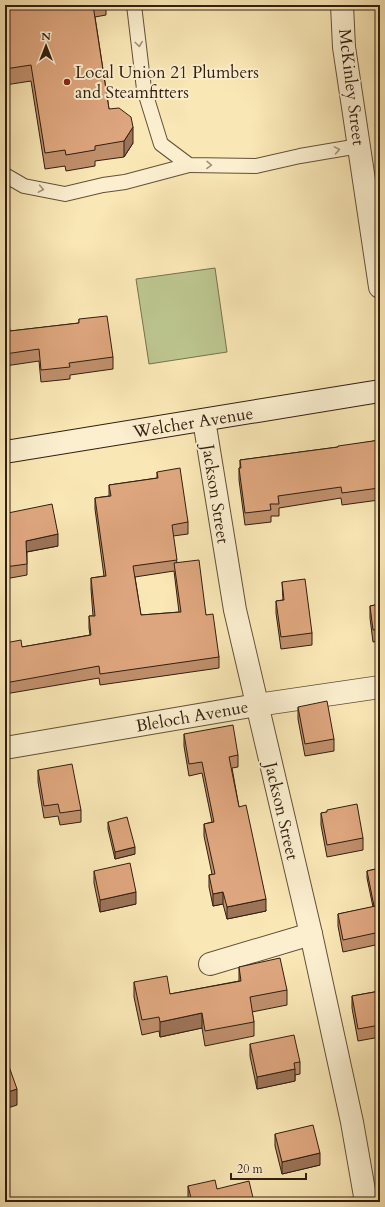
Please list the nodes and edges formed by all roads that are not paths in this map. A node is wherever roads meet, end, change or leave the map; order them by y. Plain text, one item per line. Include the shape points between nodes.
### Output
1 (134, 5) edge
2 (342, 5) edge
3 (359, 146) junction
4 (189, 165) junction
5 (5, 175) edge
6 (380, 287) edge
7 (380, 391) edge
8 (204, 420) junction
9 (5, 452) edge
10 (380, 687) edge
11 (257, 705) junction
12 (5, 748) edge
13 (311, 934) junction
14 (210, 964) dead end
15 (366, 1202) edge

1 -> 4 lane via 144,89 161,144
2 - 3 street, McKinley Street via 344,47
4 -> 3 lane via 256,166
3 - 6 street, McKinley Street
5 -> 4 lane via 24,186 65,194
7 - 8 street, Welcher Avenue
8 - 9 street, Welcher Avenue
8 - 11 street, Jackson Street via 235,610
10 - 11 street, Bleloch Avenue
11 - 12 street, Bleloch Avenue
11 - 13 street, Jackson Street
13 - 14 street
13 - 15 street, Jackson Street via 352,1122

